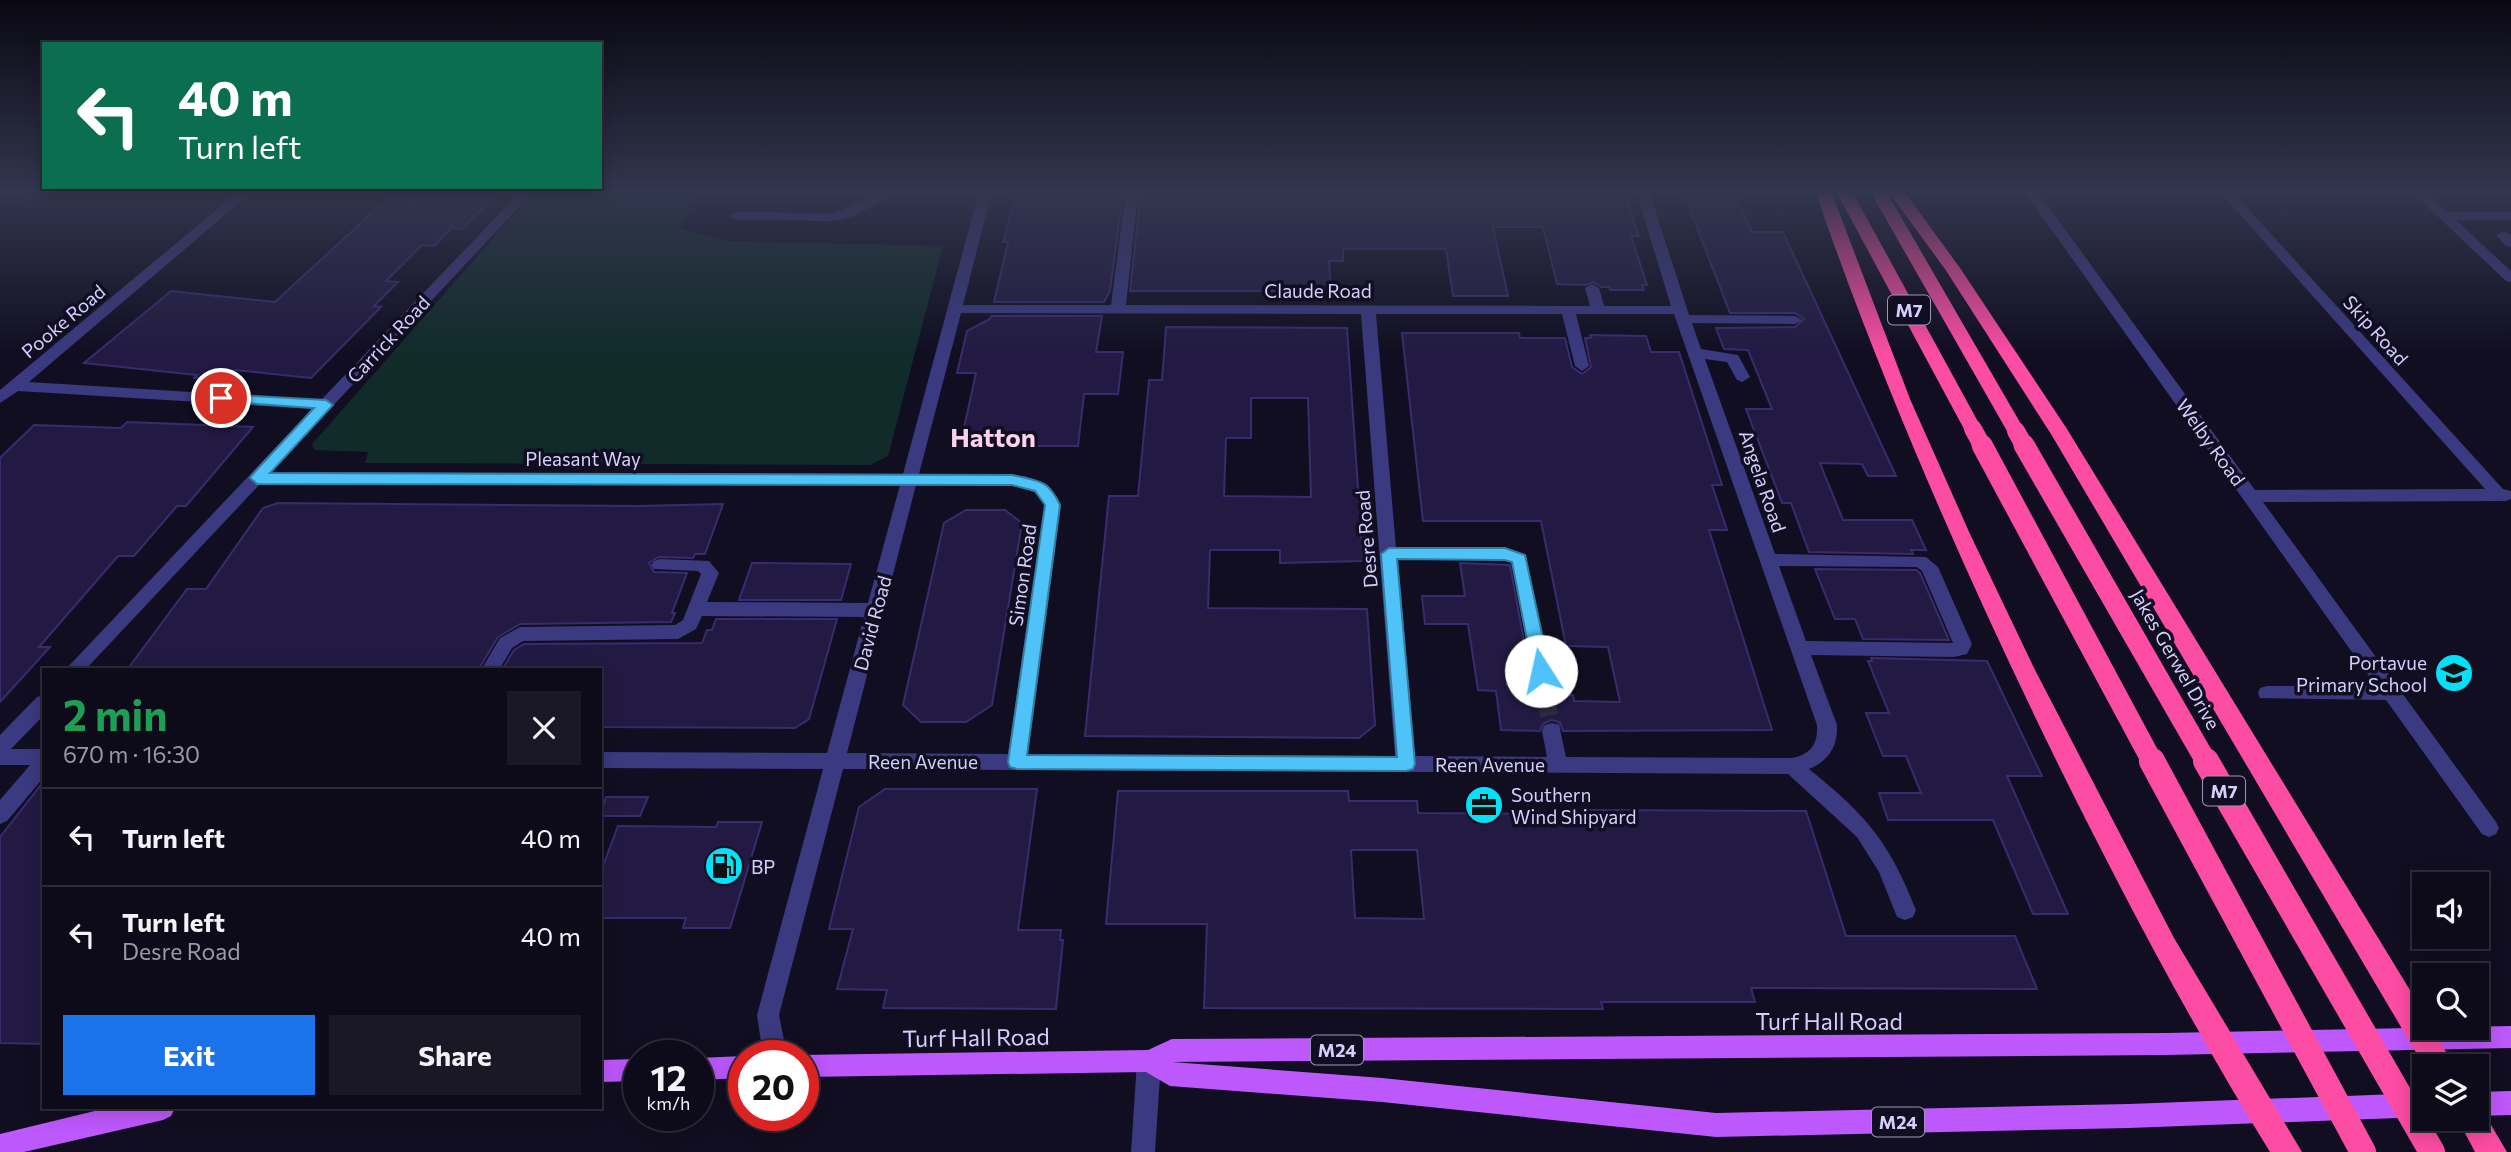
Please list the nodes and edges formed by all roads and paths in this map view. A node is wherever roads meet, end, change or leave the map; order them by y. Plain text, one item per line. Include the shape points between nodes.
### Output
1 (183, 245) edge
2 (477, 245) edge
3 (972, 245) edge
4 (1126, 245) edge
5 (1659, 245) edge
6 (1841, 245) edge
7 (1873, 245) edge
8 (1909, 245) edge
9 (1935, 245) edge
10 (2068, 245) edge
11 (2275, 245) edge
12 (2476, 245) edge
13 (2509, 274) edge
14 (1592, 288) dead end
15 (955, 309) junction
16 (1118, 309) junction
17 (1368, 310) junction
18 (1568, 310) junction
19 (1598, 310) junction
20 (1682, 315) junction
21 (1796, 320) dead end
22 (1696, 353) junction
23 (1582, 366) dead end
24 (1742, 377) dead end
25 (15, 386) junction
26 (0, 398) edge
27 (326, 405) junction
28 (257, 478) junction
29 (909, 480) junction
30 (2505, 495) edge
31 (2250, 496) junction
32 (1389, 554) junction
33 (1769, 560) junction
34 (660, 565) dead end
35 (696, 609) junction
36 (876, 610) junction
37 (1800, 648) junction
38 (76, 668) edge
39 (491, 668) edge
40 (2267, 693) dead end
41 (2393, 693) junction
42 (1546, 698) tunnel mouth
43 (42, 703) edge
44 (9, 728) edge
45 (1552, 731) tunnel mouth
46 (0, 748) edge
47 (0, 757) edge
48 (42, 759) edge
49 (602, 760) edge
50 (835, 761) junction
51 (42, 762) edge
52 (1017, 762) junction
53 (1406, 764) junction
54 (1558, 765) junction
55 (1791, 766) junction
56 (0, 815) edge
57 (2489, 828) dead end
58 (1905, 910) dead end
59 (2412, 1019) edge
60 (2511, 1037) edge
61 (2489, 1038) edge
62 (2412, 1039) edge
63 (772, 1040) edge
64 (2218, 1042) junction
65 (1149, 1061) junction
66 (819, 1066) edge
67 (623, 1071) edge
68 (602, 1072) edge
69 (2511, 1103) edge
70 (2489, 1104) edge
71 (2412, 1105) edge
72 (158, 1109) edge
73 (2259, 1110) junction
74 (2479, 1131) edge
75 (0, 1146) edge
76 (1143, 1152) edge
77 (2287, 1152) edge
78 (2363, 1152) edge
79 (2432, 1152) edge
80 (2491, 1152) edge

1 - 25 street, Pooke Road
2 - 27 street, Carrick Road
3 - 15 street, David Road
4 - 16 street
5 - 20 street, Angela Road
6 - 64 highway via 1961,540 2082,787
7 - 78 highway, M7, bridge
8 - 79 highway, Jakes Gerwel Drive / M7, bridge
9 - 59 highway via 2060,433
10 - 31 street, Welby Road
11 - 30 street, Skip Road
12 - 13 street
14 - 19 street
15 - 16 street, Claude Road
15 - 29 street, David Road
16 - 17 street, Claude Road
17 - 18 street, Claude Road
17 - 32 street, Desre Road
18 - 19 street, Claude Road
18 - 23 street
19 - 20 street, Claude Road
20 - 21 street, Claude Road
20 - 22 street, Angela Road
22 - 24 street via 1733,358
22 - 33 street, Angela Road
25 - 26 street, Pooke Road
25 - 27 street
27 - 28 street, Carrick Road
28 - 29 street, Pleasant Way
28 - 38 street, Carrick Road
29 - 36 street, David Road
29 - 52 street, Simon Road via 1022,481 1040,487 1051,498
30 - 31 street
31 - 41 street, Welby Road
32 - 42 street via 1505,554 1520,559
32 - 53 street, Desre Road
33 - 37 street, Angela Road
33 - 37 street via 1920,561 1929,567 1963,644 1954,650
34 - 35 street via 703,565 710,573
35 - 36 street
35 - 39 street via 690,624 678,632 520,634 500,649
36 - 50 street, David Road
37 - 55 street, Angela Road via 1829,734 1819,755
40 - 41 street
41 - 57 street, Welby Road
43 - 44 street
44 - 46 street
45 - 54 street
47 - 48 street
49 - 50 street, Reen Avenue
50 - 52 street, Reen Avenue
50 - 63 street, David Road via 768,1015
51 - 56 street
52 - 53 street, Reen Avenue
53 - 54 street, Reen Avenue
54 - 55 street, Reen Avenue
55 - 58 street via 1874,842
60 - 61 main road, Turf Hall Road / M24
62 - 64 main road, Turf Hall Road / M24
64 - 65 main road, Turf Hall Road / M24 via 1172,1050
64 - 73 highway
65 - 66 main road, Turf Hall Road / M24
65 - 73 main road, Turf Hall Road / M24 via 1170,1074 1382,1090 1716,1125
65 - 76 street
67 - 68 main road
69 - 70 main road
71 - 73 main road, Turf Hall Road / M24
72 - 75 main road
73 - 77 highway
74 - 80 highway

